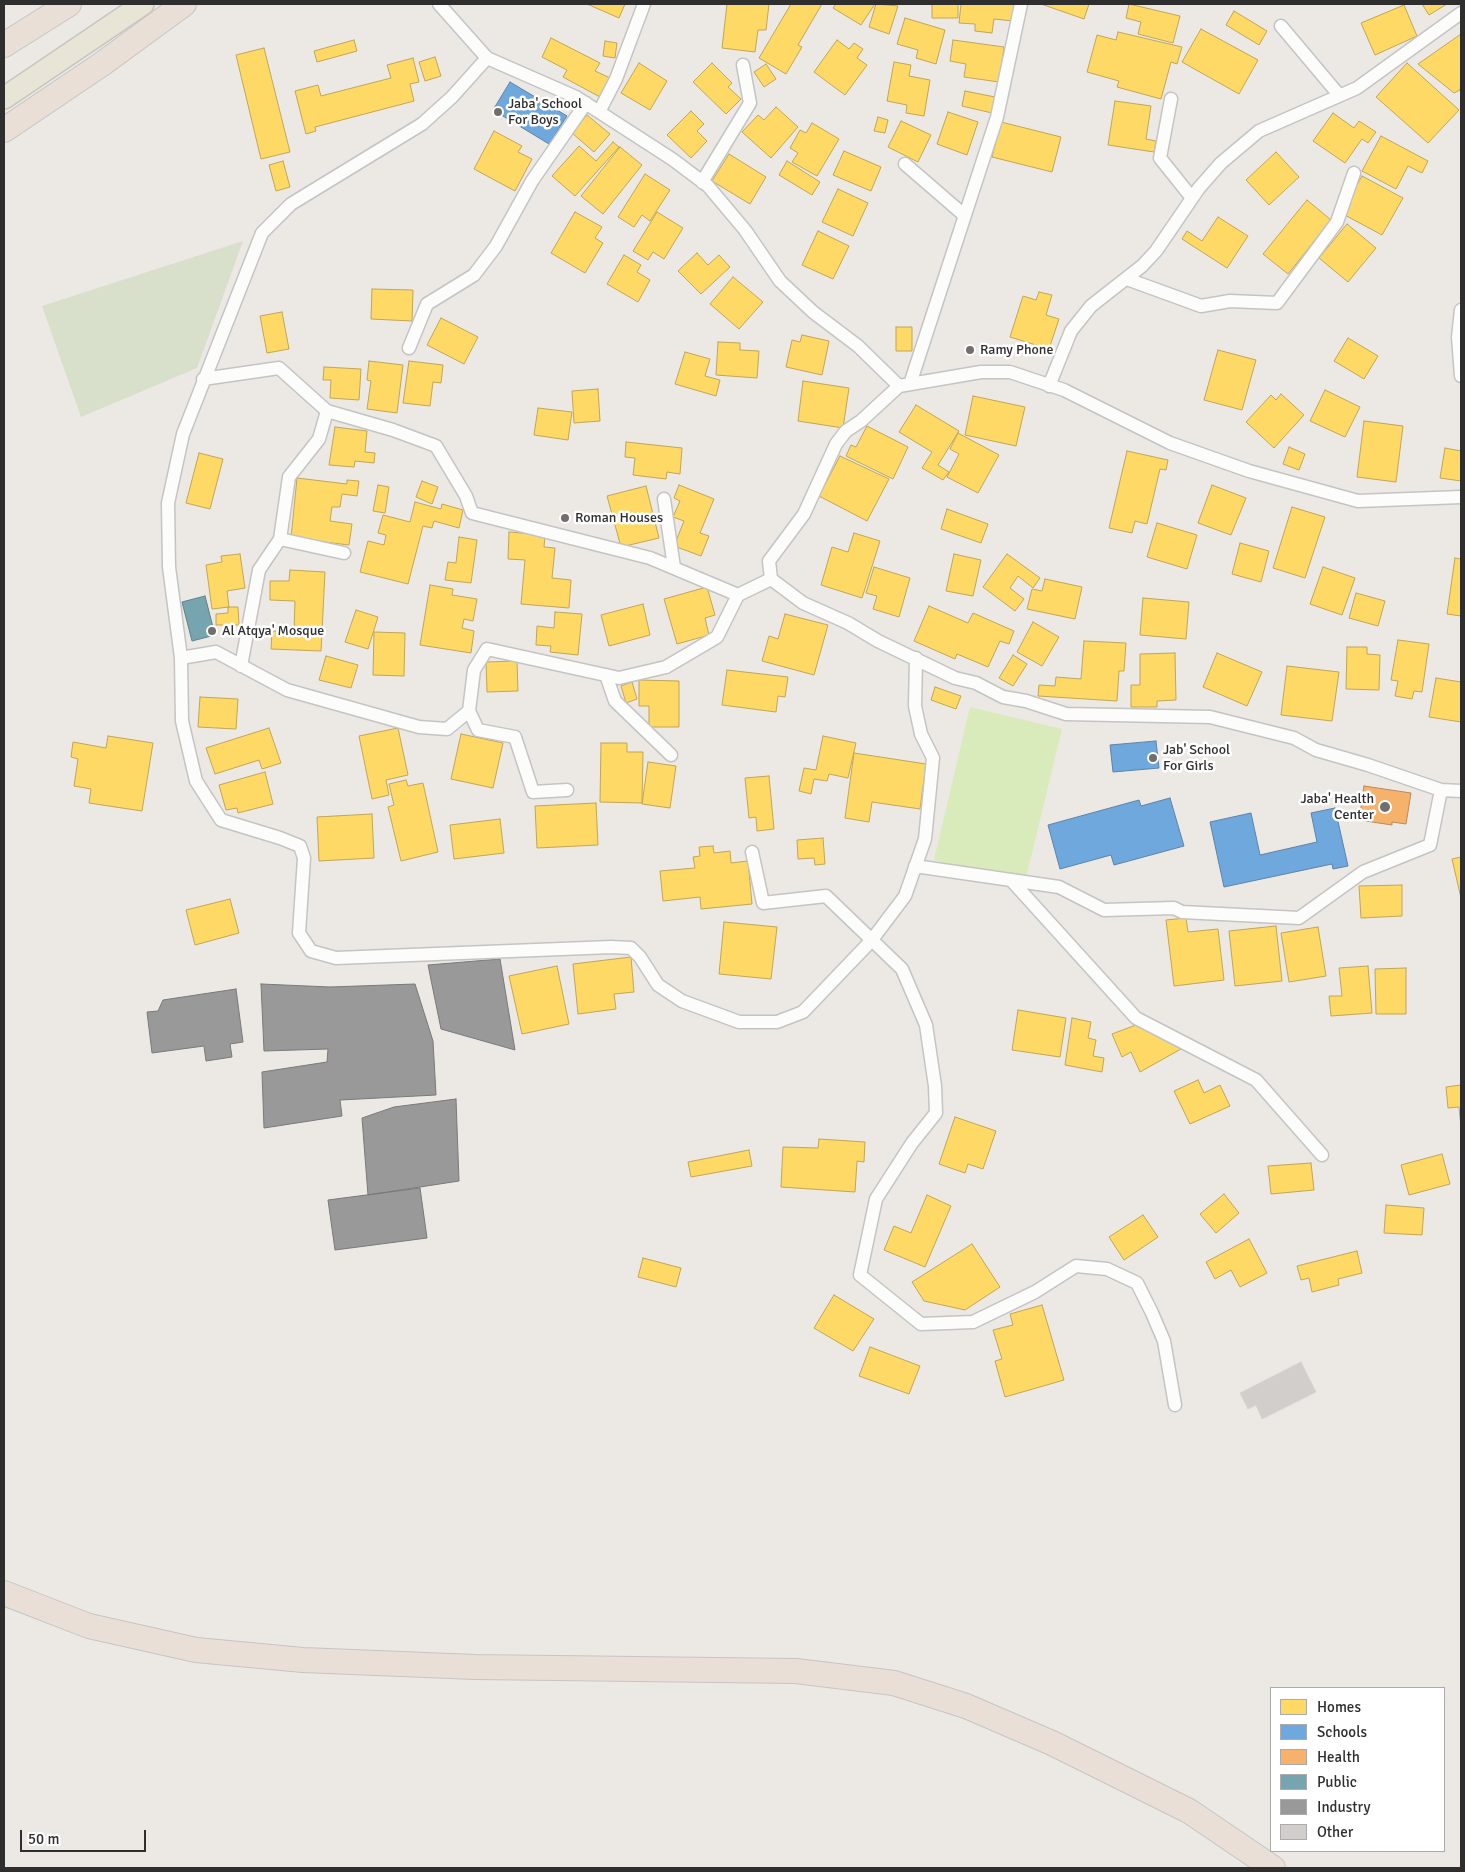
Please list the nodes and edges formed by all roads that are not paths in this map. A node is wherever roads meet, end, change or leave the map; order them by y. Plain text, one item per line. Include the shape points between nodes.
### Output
1 (69, 4) edge
2 (120, 4) edge
3 (143, 4) edge
4 (184, 4) edge
5 (439, 4) edge
6 (644, 4) edge
7 (1021, 4) edge
8 (1461, 13) edge
9 (1281, 26) dead end
10 (4, 45) edge
11 (487, 58) junction
12 (744, 65) dead end
13 (4, 82) edge
14 (1339, 95) junction
15 (4, 98) edge
16 (1170, 99) dead end
17 (586, 103) junction
18 (599, 112) junction
19 (4, 130) edge
20 (905, 164) dead end
21 (1354, 173) dead end
22 (702, 182) junction
23 (1192, 198) junction
24 (964, 215) junction
25 (1127, 279) junction
26 (1461, 310) edge
27 (409, 348) dead end
28 (1461, 376) edge
29 (203, 379) junction
30 (904, 385) junction
31 (1049, 386) junction
32 (327, 411) junction
33 (1461, 497) edge
34 (664, 499) dead end
35 (280, 539) junction
36 (344, 553) dead end
37 (674, 567) junction
38 (771, 579) junction
39 (738, 595) junction
40 (181, 658) junction
41 (916, 658) junction
42 (241, 666) junction
43 (606, 675) junction
44 (469, 711) junction
45 (671, 755) dead end
46 (567, 790) dead end
47 (1441, 790) junction
48 (1461, 791) edge
49 (752, 852) dead end
50 (915, 866) junction
51 (1011, 880) junction
52 (871, 941) junction
53 (1322, 1155) dead end
54 (1175, 1405) dead end
55 (4, 1594) edge
56 (1273, 1868) edge

1 - 10 highway
2 - 13 main road
3 - 15 main road
4 - 19 highway
5 - 11 street
6 - 18 street via 616,78
7 - 24 street via 997,117
8 - 14 street via 1357,88
9 - 14 street
11 - 17 street
11 - 29 street via 422,124 291,204 262,233
12 - 22 street via 750,104
14 - 23 street via 1259,131 1221,163
16 - 23 street via 1160,158
17 - 18 street
17 - 27 street via 532,181 496,246 474,275 428,304
18 - 22 street
20 - 24 street
21 - 25 street via 1337,222 1277,303 1230,301 1201,306
22 - 30 street via 745,230 780,281 812,312
23 - 25 street via 1156,251
24 - 30 street
25 - 31 street via 1091,306 1071,331
26 - 28 street via 1458,337
29 - 32 street via 279,368
29 - 40 street via 183,434 168,503 169,568
30 - 31 street via 980,372 1010,372
30 - 38 street via 846,431 836,444 804,514 769,561
31 - 33 street via 1101,407 1170,443 1249,471 1358,501
32 - 35 street via 319,439 289,477
32 - 37 street via 436,446 466,496 472,513
34 - 37 street
35 - 36 street
35 - 42 street via 259,570
37 - 39 street
38 - 39 street
38 - 41 street via 803,604
39 - 43 street via 717,637 666,666 618,678
40 - 42 street via 216,652
40 - 52 street via 182,721 196,781 221,820 300,846 304,858 300,932 311,951 336,958 631,948 658,985 682,1001 740,1022 777,1022 803,1012
41 - 47 street via 1003,697 1066,714 1210,717 1294,738 1316,750
41 - 50 street via 915,706 921,734 933,758 925,839
42 - 44 street via 287,690 419,727 447,729
43 - 44 street via 487,649 474,670
43 - 45 street via 615,700
44 - 46 street via 478,730 516,737 533,792
47 - 48 street
47 - 51 street via 1430,845 1363,872 1299,918 1182,912 1174,908 1104,910 1059,887
49 - 52 street via 763,903 826,896
50 - 51 street
50 - 52 street via 905,896
51 - 53 street via 1136,1018 1256,1080
52 - 54 street via 902,969 926,1025 936,1113 912,1143 876,1199 860,1275 921,1324 973,1322 1035,1292 1076,1266 1107,1269 1137,1283 1164,1341
55 - 56 highway via 90,1626 196,1650 303,1660 475,1667 796,1671 894,1683 966,1706 1052,1743 1189,1811

